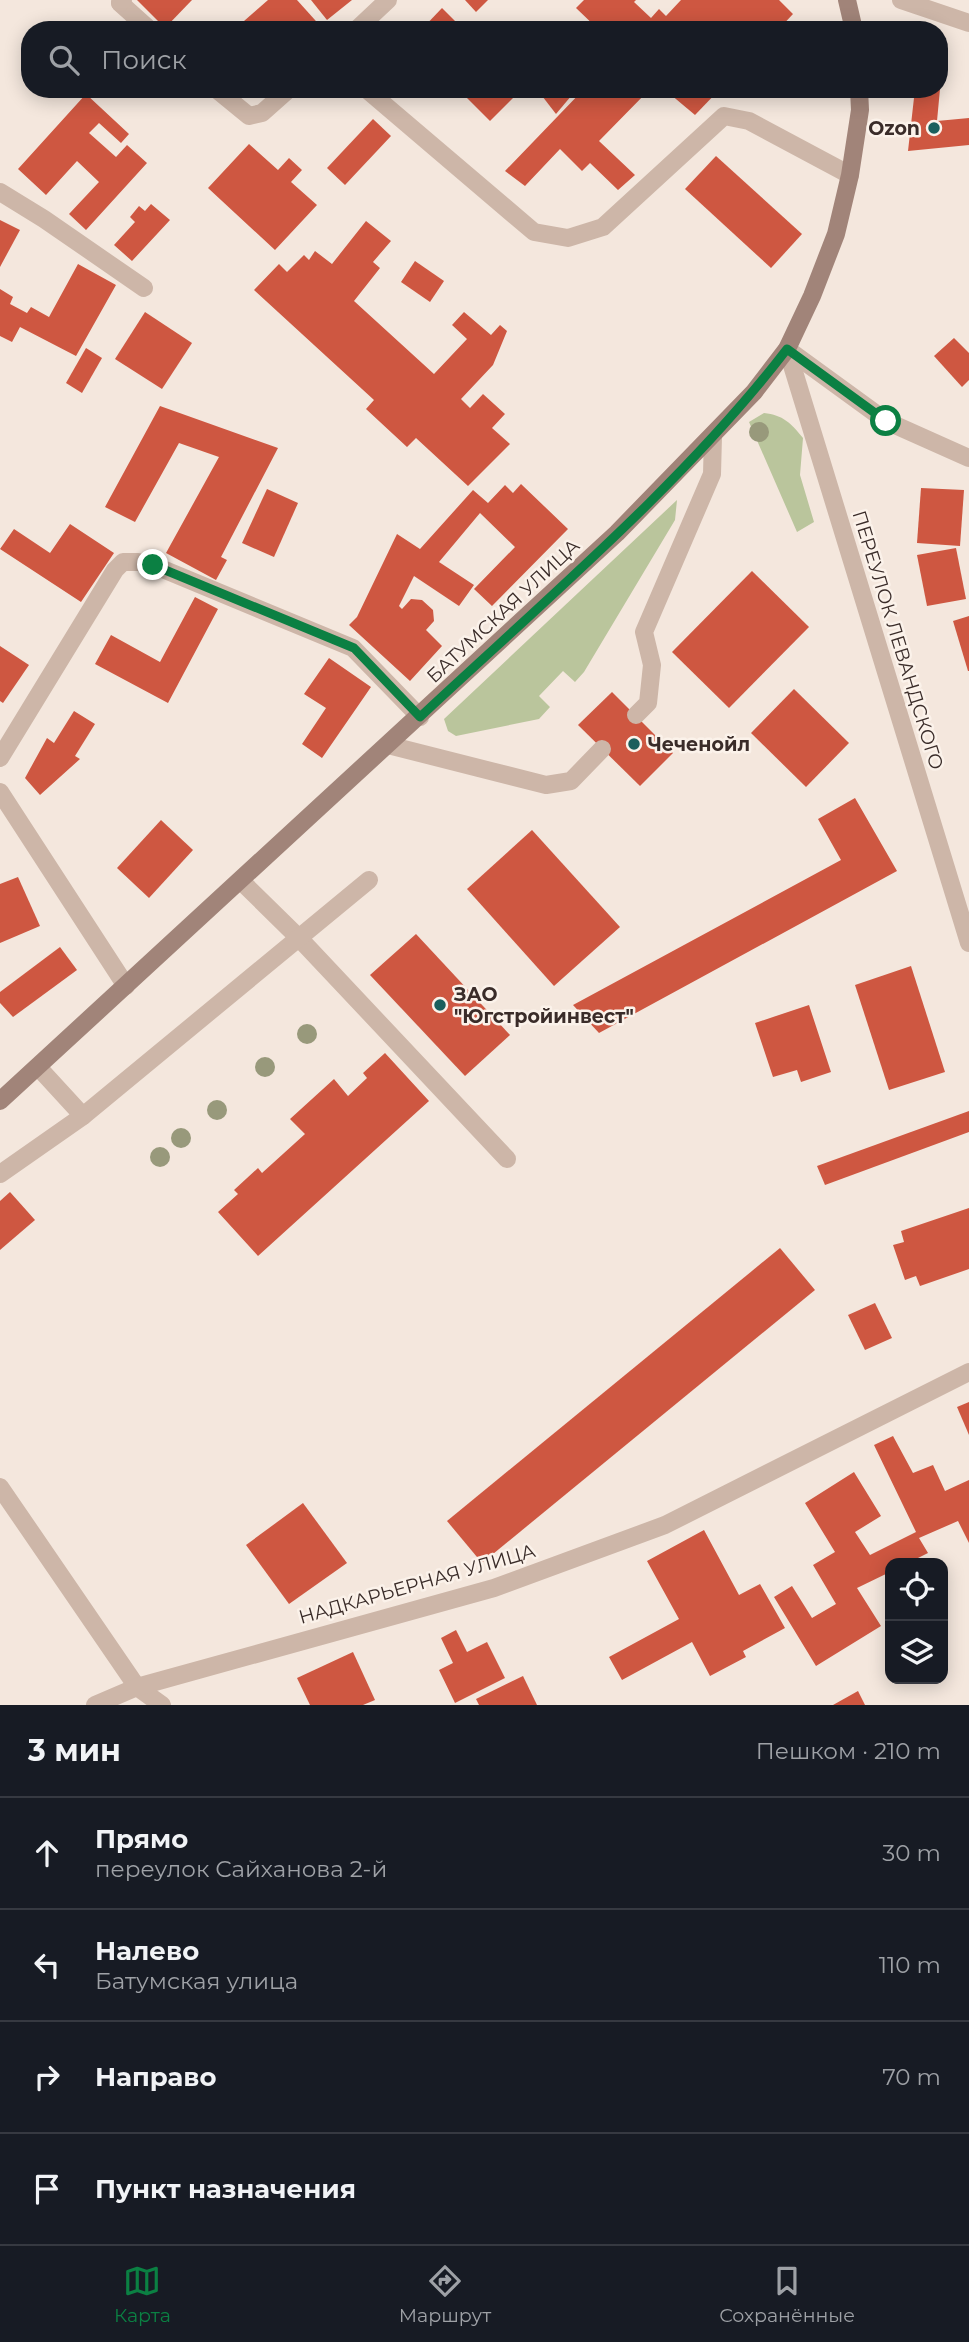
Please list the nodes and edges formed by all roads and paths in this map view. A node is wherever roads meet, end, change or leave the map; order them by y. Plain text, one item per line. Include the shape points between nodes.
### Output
1 (388, 0) edge
2 (847, 0) edge
3 (901, 0) edge
4 (122, 2) edge
5 (141, 21) edge
6 (366, 21) edge
7 (853, 21) edge
8 (969, 23) edge
9 (226, 98) edge
10 (278, 98) edge
11 (376, 98) edge
12 (859, 98) edge
13 (850, 175) junction
14 (0, 192) edge
15 (144, 288) dead end
16 (787, 349) junction
17 (713, 436) junction
18 (969, 458) edge
19 (636, 715) dead end
20 (420, 717) junction
21 (388, 745) junction
22 (602, 749) dead end
23 (0, 758) edge
24 (0, 792) edge
25 (369, 880) dead end
26 (241, 881) junction
27 (299, 938) junction
28 (969, 943) edge
29 (126, 986) junction
30 (38, 1067) junction
31 (0, 1101) edge
32 (83, 1116) junction
33 (507, 1159) dead end
34 (0, 1174) edge
35 (969, 1372) edge
36 (0, 1487) edge
37 (137, 1687) junction
38 (95, 1705) edge
39 (162, 1705) edge

1 - 6 street
2 - 7 main road
3 - 8 street
4 - 5 street
9 - 10 street via 243,113 256,116
11 - 13 street via 534,233 568,238 603,227 724,116 749,121
12 - 13 main road, БАТУМСКАЯ УЛИЦА
13 - 16 main road, БАТУМСКАЯ УЛИЦА via 836,234
14 - 15 street
16 - 17 main road, БАТУМСКАЯ УЛИЦА
16 - 18 street via 886,421
16 - 28 street, ПЕРЕУЛОК ЛЕВАНДСКОГО
17 - 19 street via 712,474 644,632 652,665 648,703
17 - 20 main road, БАТУМСКАЯ УЛИЦА via 617,533
20 - 21 main road, БАТУМСКАЯ УЛИЦА
20 - 23 street via 354,648 153,565 123,562
21 - 22 street via 547,785 571,781
21 - 26 main road, БАТУМСКАЯ УЛИЦА
24 - 29 street
25 - 27 street
26 - 27 street
26 - 29 main road, БАТУМСКАЯ УЛИЦА
27 - 32 street
27 - 33 street
29 - 30 main road, БАТУМСКАЯ УЛИЦА
30 - 31 main road, БАТУМСКАЯ УЛИЦА
30 - 32 street
32 - 34 street
35 - 37 street, НАДКАРЬЕРНАЯ УЛИЦА via 665,1525 494,1588
36 - 37 street
37 - 38 street, НАДКАРЬЕРНАЯ УЛИЦА
37 - 39 street

